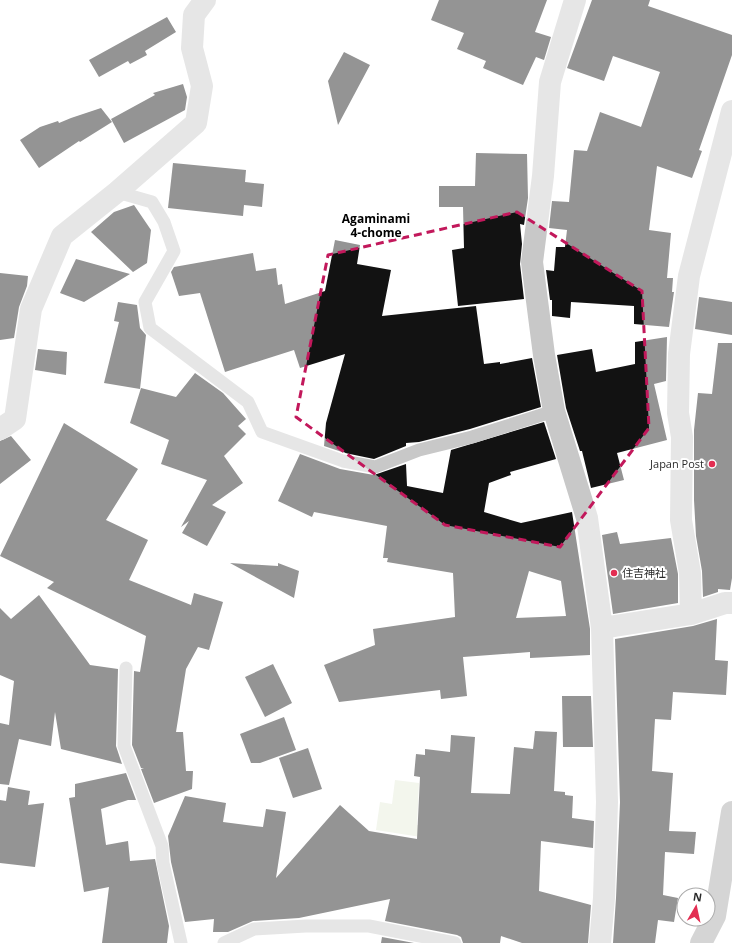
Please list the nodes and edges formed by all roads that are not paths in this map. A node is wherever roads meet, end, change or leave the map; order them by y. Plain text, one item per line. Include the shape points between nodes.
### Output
1 (205, 0) edge
2 (575, 0) edge
3 (732, 111) edge
4 (117, 192) junction
5 (554, 411) junction
6 (0, 429) edge
7 (732, 603) edge
8 (691, 614) junction
9 (602, 628) junction
10 (126, 668) dead end
11 (732, 812) edge
12 (181, 943) edge
13 (224, 943) edge
14 (455, 943) edge
15 (600, 943) edge
16 (701, 943) edge

1 - 4 street via 194,15 192,48 202,86 196,123
2 - 5 street via 550,82 544,176 532,262
3 - 8 street via 689,276 679,354 681,520 690,573
4 - 5 lane via 152,202 164,222 174,252 145,302 150,328 248,402 262,432 343,461 375,467 419,450 472,437
4 - 6 street via 62,236 31,309 15,419
5 - 9 street via 587,518
7 - 8 street
8 - 9 street
9 - 15 street via 607,802
10 - 12 lane via 124,746 162,846 162,863
11 - 16 main road via 715,916
13 - 14 lane via 254,929 322,926 369,926

